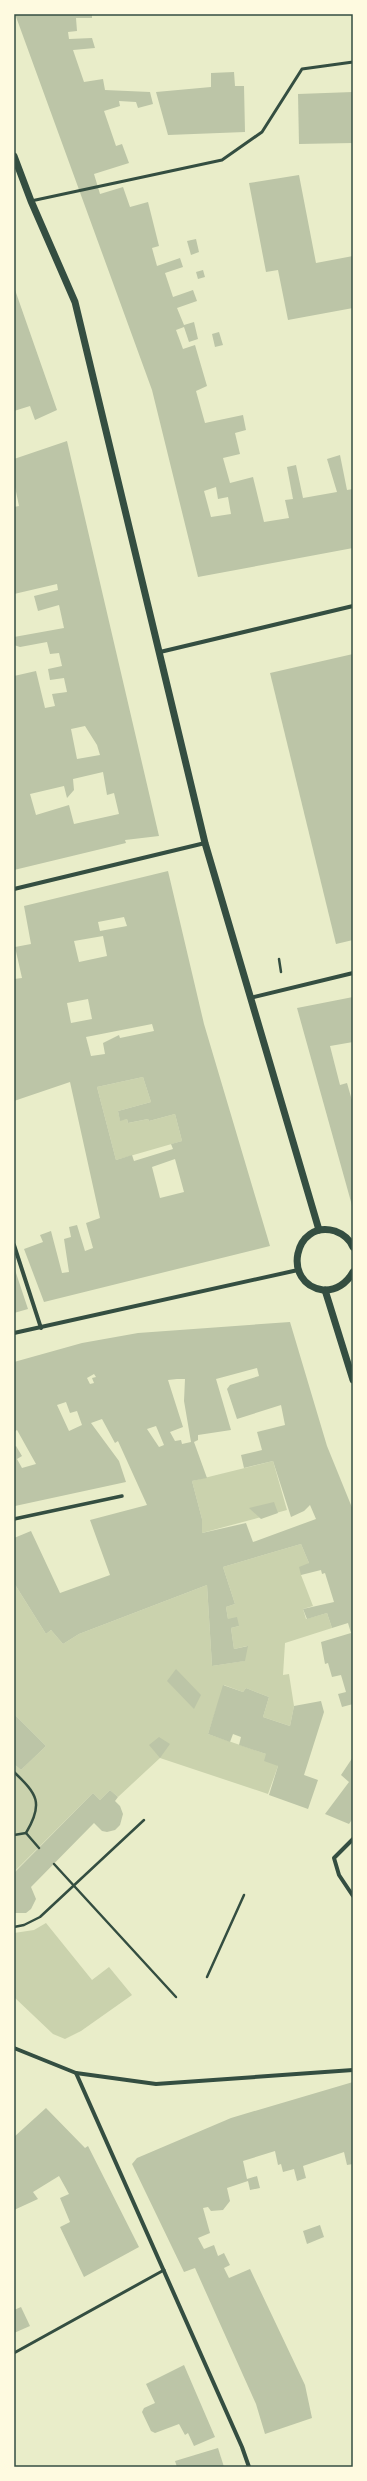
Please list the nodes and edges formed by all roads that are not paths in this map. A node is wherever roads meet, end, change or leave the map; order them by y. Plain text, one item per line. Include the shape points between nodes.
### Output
1 (353, 62) edge
2 (14, 156) edge
3 (31, 201) junction
4 (353, 606) edge
5 (160, 652) junction
6 (205, 843) junction
7 (14, 889) edge
8 (353, 973) edge
9 (250, 998) junction
10 (319, 1230) junction
11 (14, 1245) edge
12 (353, 1247) edge
13 (298, 1270) junction
14 (353, 1272) edge
15 (325, 1290) junction
16 (41, 1328) junction
17 (14, 1334) edge
18 (353, 1380) edge
19 (122, 1496) dead end
20 (14, 1519) edge
21 (353, 1839) edge
22 (353, 1896) edge
23 (14, 2048) edge
24 (353, 2070) edge
25 (76, 2073) junction
26 (164, 2270) junction
27 (14, 2353) edge
28 (248, 2467) edge

1 - 3 lane via 302,69 262,132 222,160
2 - 3 street
3 - 5 street via 74,302
4 - 5 street
5 - 6 street
6 - 7 street
6 - 9 street
8 - 9 street
9 - 10 street
10 - 12 street via 338,1232 346,1237
10 - 13 street via 302,1241 298,1250
11 - 16 street
13 - 15 street via 308,1284
13 - 16 street
14 - 15 street via 342,1285
15 - 18 street
16 - 17 street
19 - 20 street
21 - 22 street via 334,1858 339,1875
23 - 25 street
24 - 25 street via 156,2084
25 - 26 street
26 - 27 lane
26 - 28 street via 242,2447

